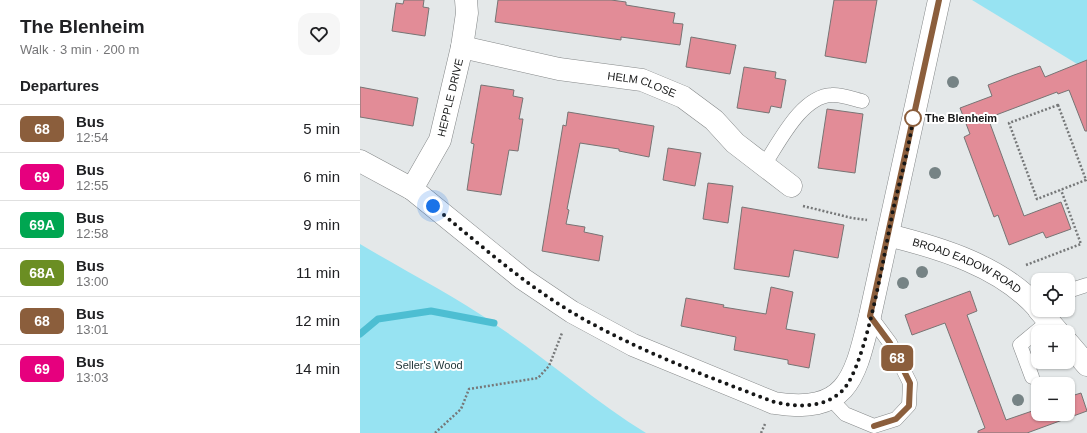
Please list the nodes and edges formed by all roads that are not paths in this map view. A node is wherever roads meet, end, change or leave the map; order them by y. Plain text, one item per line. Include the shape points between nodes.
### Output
1 (466, 0) edge
2 (939, 0) edge
3 (462, 47) junction
4 (862, 101) dead end
5 (360, 161) edge
6 (764, 165) junction
7 (791, 186) road end
8 (412, 189) junction
9 (889, 229) junction
10 (1087, 285) edge
11 (1075, 289) edge
12 (1031, 303) edge
13 (870, 316) junction
14 (1040, 317) edge
15 (1075, 351) edge
16 (1087, 365) edge
17 (1032, 377) dead end
18 (831, 399) junction

1 - 3 street, HEPPLE DRIVE via 467,13
2 - 9 street
3 - 6 street, HELM CLOSE via 559,68 642,80 683,97 714,120 735,143
3 - 8 street, HEPPLE DRIVE via 440,140
4 - 6 lane via 832,95 812,101 802,109
5 - 8 street
6 - 7 street, HELM CLOSE
8 - 18 street via 523,279 572,312 633,345 774,402 794,406 813,405
9 - 12 street, BROAD EADOW ROAD via 975,264 1006,282
9 - 13 street
10 - 11 lane
13 - 18 street via 858,364 843,390
13 - 18 lane via 890,343 910,383 909,406 896,419 874,426 845,414
14 - 17 lane via 1020,345
15 - 16 street

